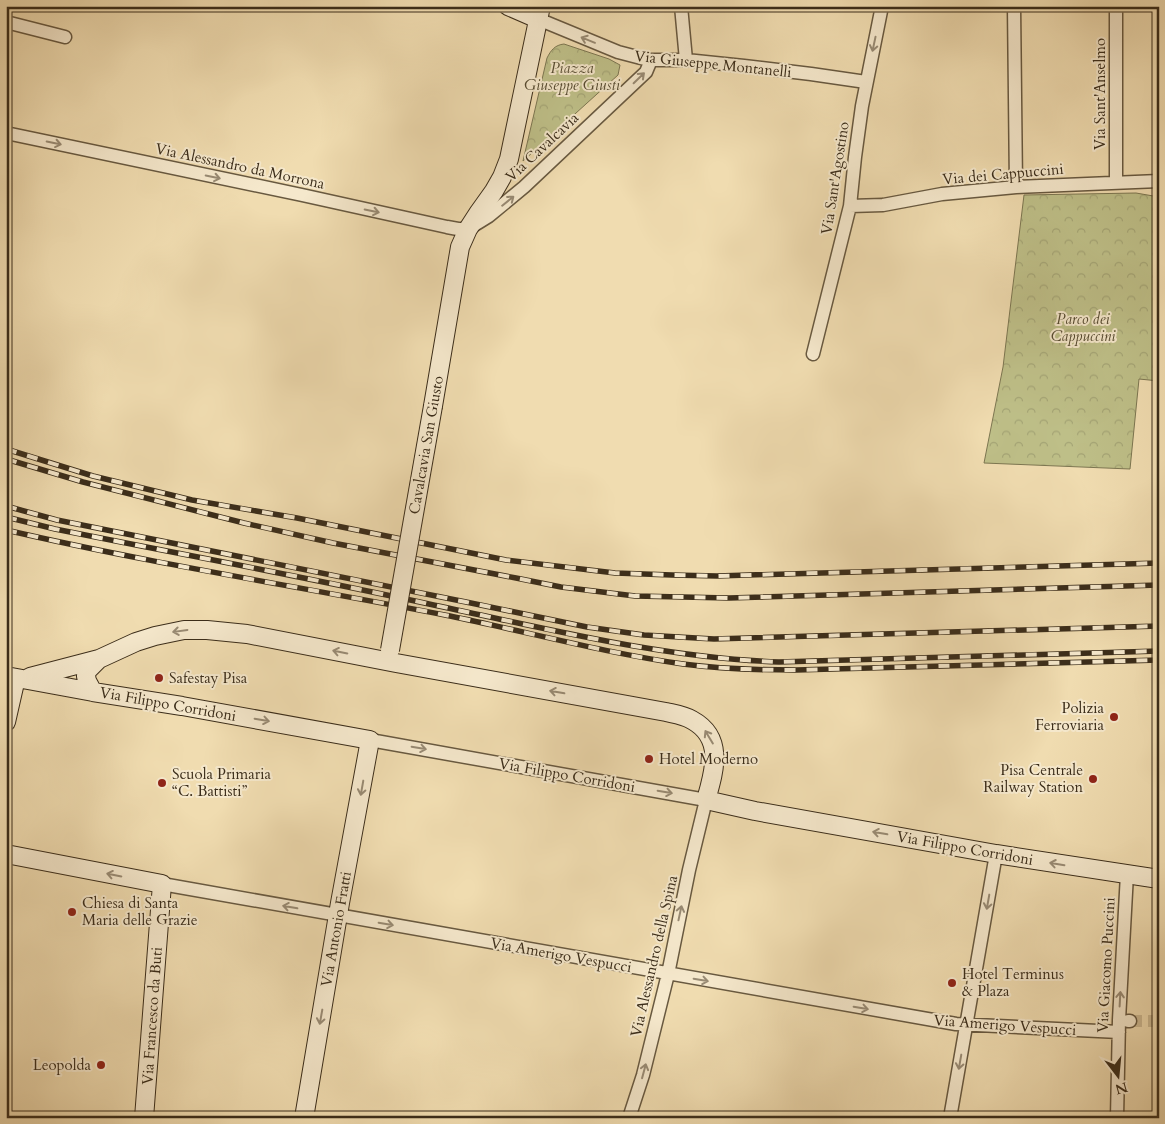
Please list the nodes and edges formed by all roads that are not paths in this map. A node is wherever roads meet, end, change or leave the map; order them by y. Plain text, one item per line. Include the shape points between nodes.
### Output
1 (508, 6) edge
2 (681, 6) edge
3 (882, 6) edge
4 (1014, 6) edge
5 (1116, 6) edge
6 (539, 13) edge
7 (6, 22) edge
8 (64, 37) dead end
9 (651, 60) junction
10 (686, 60) junction
11 (866, 82) junction
12 (6, 133) edge
13 (1159, 181) edge
14 (1116, 182) junction
15 (1016, 187) junction
16 (850, 206) junction
17 (468, 229) junction
18 (813, 354) dead end
19 (389, 656) junction
20 (99, 659) junction
21 (15, 678) edge
22 (93, 692) junction
23 (6, 722) edge
24 (370, 740) junction
25 (706, 800) junction
26 (6, 854) edge
27 (996, 854) junction
28 (1127, 874) junction
29 (1159, 879) edge
30 (162, 884) junction
31 (338, 916) junction
32 (668, 974) junction
33 (967, 1025) junction
34 (1119, 1032) junction
35 (144, 1118) edge
36 (304, 1118) edge
37 (629, 1118) edge
38 (950, 1118) edge
39 (1117, 1118) edge

1 - 6 street, Via Giuseppe Montanelli
2 - 10 street
3 -> 11 street, Via Sant'Agostino
4 - 15 street
5 - 14 street, Via Sant'Anselmo
9 -> 6 street, Via Giuseppe Montanelli via 618,52
6 - 17 street via 509,159 494,191
7 - 8 street
9 - 10 street, Via Giuseppe Montanelli
17 -> 9 street, Via Cavalcavia via 524,187 646,72
10 - 11 street, Via Giuseppe Montanelli
11 - 16 street, Via Sant'Agostino
12 -> 17 street, Via Alessandro da Morrona via 458,230
13 - 14 street, Via dei Cappuccini
14 - 15 street, Via dei Cappuccini
15 - 16 street, Via dei Cappuccini via 942,194 883,205
16 - 18 street, Via Sant'Agostino
17 - 19 street, Cavalcavia San Giusto, bridge via 460,247
19 -> 20 street via 220,630 184,630 136,642
25 -> 19 street via 714,773 715,751 706,731 692,719
20 - 21 street
20 - 22 street via 86,676
21 - 22 street, Via Filippo Corridoni
21 - 23 street
22 -> 24 street, Via Filippo Corridoni
24 -> 25 street, Via Filippo Corridoni
24 -> 31 street, Via Antonio Fratti
27 -> 25 street, Via Filippo Corridoni
32 -> 25 street, Via Alessandro della Spina
30 -> 26 street, Via Amerigo Vespucci
28 -> 27 street, Via Filippo Corridoni
27 -> 33 street
28 - 29 street, Via Filippo Corridoni
34 -> 28 street, Via Giacomo Puccini
31 -> 30 street, Via Amerigo Vespucci
30 - 35 street, Via Francesco da Buti
31 -> 32 street, Via Amerigo Vespucci
31 -> 36 street, Via Antonio Fratti
32 -> 33 street, Via Amerigo Vespucci
37 -> 32 street, Via Alessandro della Spina via 644,1074
33 - 34 street, Via Amerigo Vespucci
33 -> 38 street
34 - 39 street, Via Giacomo Puccini

